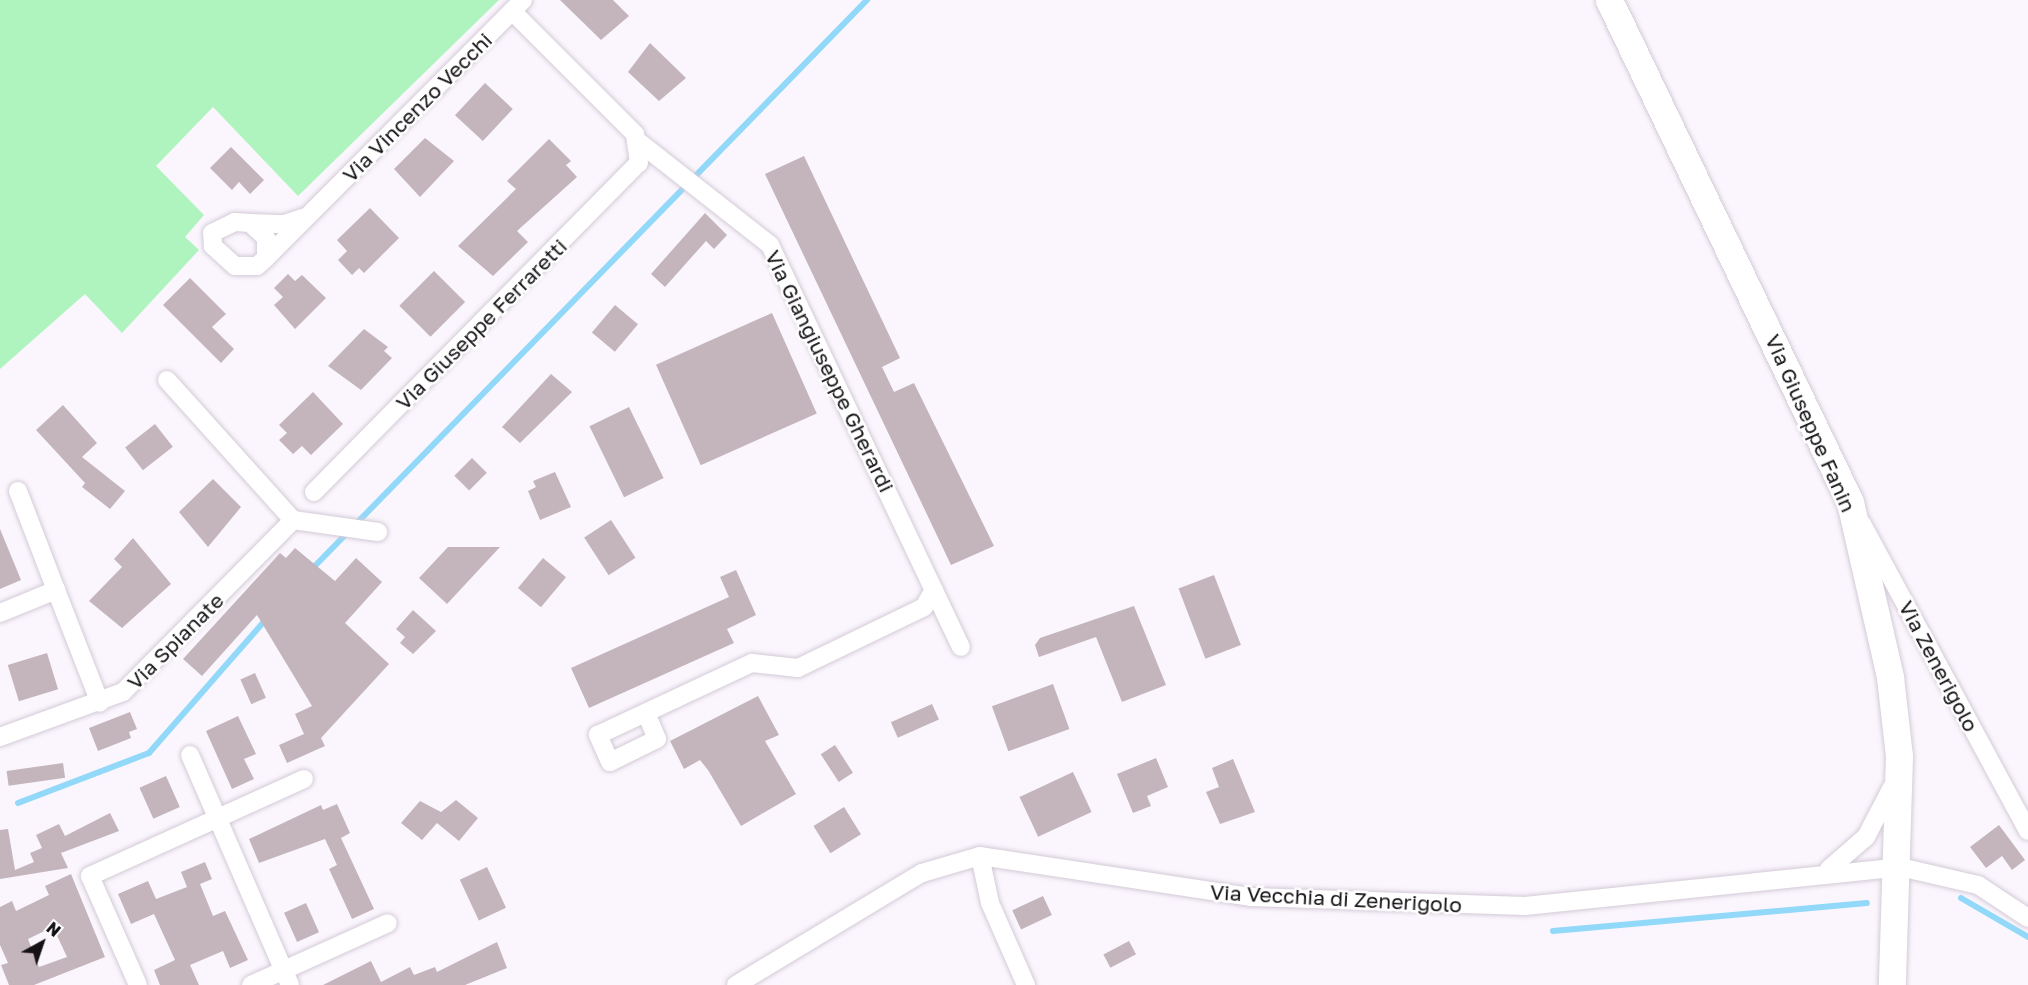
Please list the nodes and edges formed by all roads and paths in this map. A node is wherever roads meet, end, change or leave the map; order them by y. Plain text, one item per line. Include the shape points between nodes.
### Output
1 (1609, 0) edge
2 (518, 6) edge
3 (640, 148) junction
4 (310, 214) junction
5 (250, 223) junction
6 (266, 258) junction
7 (167, 380) dead end
8 (18, 491) dead end
9 (314, 492) dead end
10 (1850, 502) junction
11 (293, 520) junction
12 (370, 531) dead end
13 (56, 590) junction
14 (934, 590) junction
15 (0, 613) edge
16 (961, 647) dead end
17 (100, 702) junction
18 (646, 713) dead end
19 (0, 737) edge
20 (190, 755) dead end
21 (1899, 756) junction
22 (304, 779) dead end
23 (216, 817) junction
24 (2028, 831) edge
25 (980, 856) junction
26 (1900, 867) junction
27 (1825, 871) junction
28 (2028, 918) edge
29 (388, 923) dead end
30 (287, 978) edge
31 (138, 985) edge
32 (251, 985) edge
33 (736, 985) edge
34 (1026, 985) edge
35 (1892, 985) edge

1 - 10 main road, Via Giuseppe Fanin
2 - 3 street, Via Giangiuseppe Gherardi
2 - 4 street, Via Vincenzo Vecchi
3 - 9 street, Via Giuseppe Ferraretti via 625,180
3 - 14 street, Via Giangiuseppe Gherardi via 707,194 770,245
4 - 5 street, Via Vincenzo Vecchi via 284,224
4 - 6 street, Via Vincenzo Vecchi
5 - 6 street via 266,238
5 - 6 street via 223,224 212,233 213,246 235,266 257,266
7 - 11 street
8 - 13 street
10 - 21 main road, Via Giuseppe Fanin via 1890,677
10 - 24 street, Via Zenerigolo
11 - 12 street
11 - 17 street, Via Spianate via 147,673
13 - 15 street
13 - 17 street
14 - 16 street, Via Giangiuseppe Gherardi
14 - 18 street via 924,607 798,668 752,663
17 - 19 street, Via Spianate
20 - 23 street
21 - 26 main road, Via Giuseppe Fanin
21 - 27 street via 1879,821 1851,855
22 - 23 street
23 - 30 street
23 - 31 street via 90,876
25 - 27 street, Via Vecchia di Zenerigolo via 1251,897 1525,906
25 - 33 street, Via Vecchia di Zenerigolo via 922,873
25 - 34 street via 990,903
26 - 27 street, Via Vecchia di Zenerigolo
26 - 28 street, Via Vecchia di Zenerigolo via 1978,885
26 - 35 main road, Via Giuseppe Fanin
29 - 30 street
30 - 32 street

